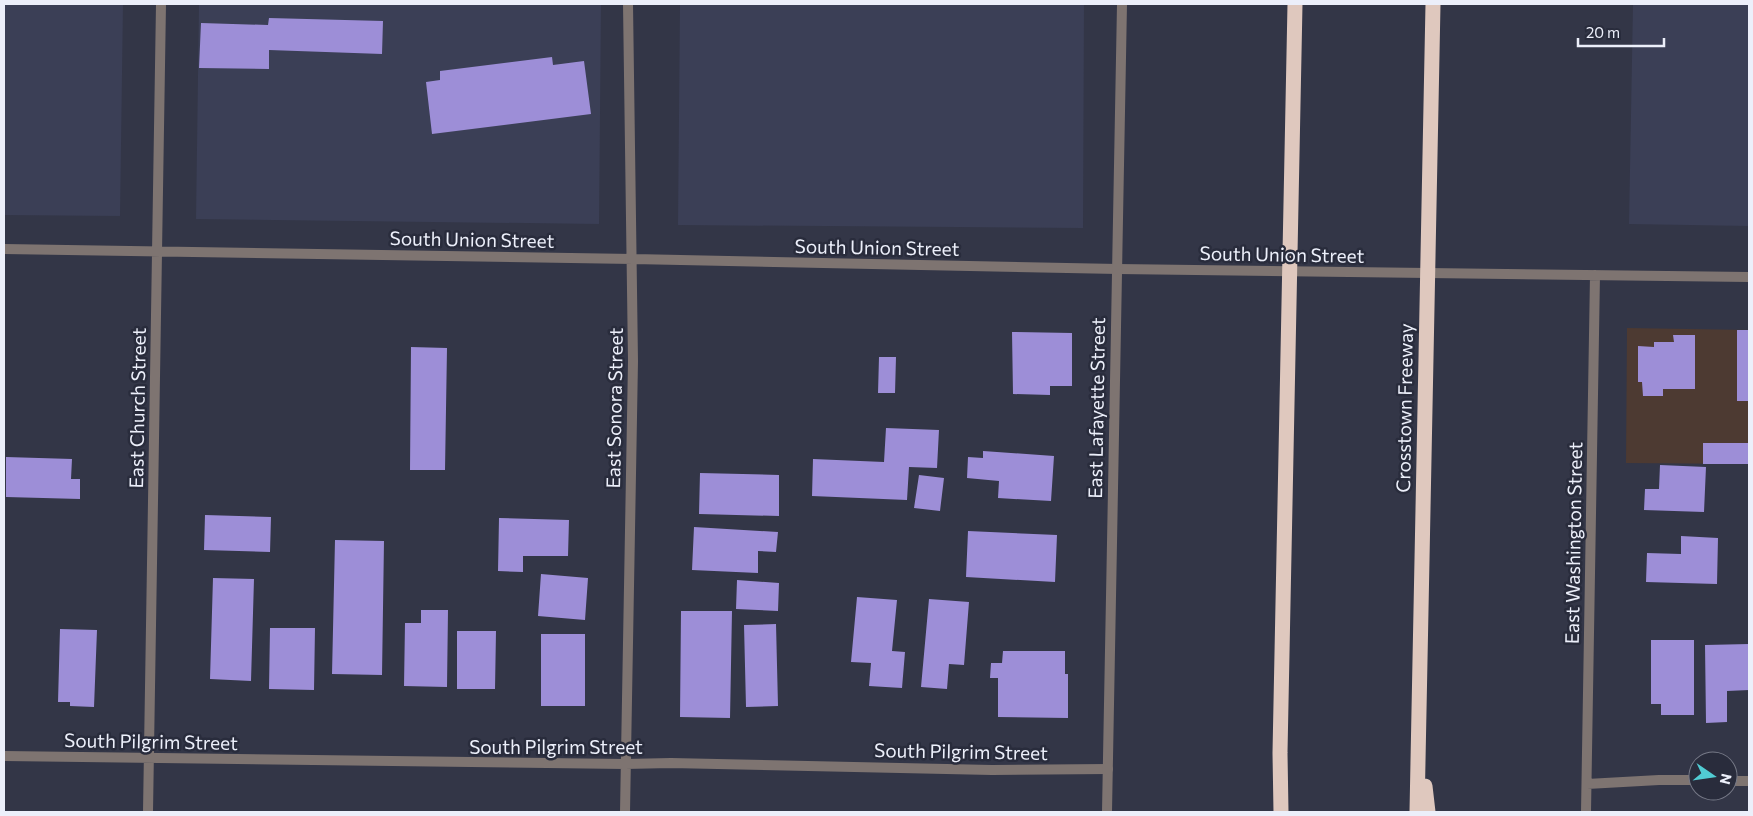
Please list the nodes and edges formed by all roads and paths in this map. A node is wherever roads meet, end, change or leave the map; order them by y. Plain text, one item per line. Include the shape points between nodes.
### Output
1 (161, 4) edge
2 (628, 4) edge
3 (1122, 4) edge
4 (1295, 4) edge
5 (1433, 4) edge
6 (4, 249) edge
7 (157, 252) junction
8 (633, 259) junction
9 (1118, 269) junction
10 (1595, 275) junction
11 (1749, 277) edge
12 (1419, 730) junction
13 (1280, 753) junction
14 (4, 756) edge
15 (149, 759) junction
16 (626, 764) junction
17 (1108, 769) junction
18 (1688, 780) edge
19 (1587, 784) junction
20 (148, 812) edge
21 (625, 812) edge
22 (1107, 812) edge
23 (1273, 812) edge
24 (1281, 812) edge
25 (1417, 812) edge
26 (1428, 812) edge
27 (1586, 812) edge

1 - 7 street, East Church Street
2 - 8 street, East Sonora Street
3 - 9 street, East Lafayette Street
4 - 13 highway
5 - 12 highway, Crosstown Freeway
6 - 7 street, South Union Street
7 - 8 street, South Union Street
7 - 15 street, East Church Street
8 - 9 street, South Union Street
8 - 16 street, East Sonora Street
9 - 10 street, South Union Street
9 - 17 street, East Lafayette Street
10 - 11 street, South Union Street
10 - 19 street, East Washington Street
12 - 25 highway, Crosstown Freeway
12 - 26 highway
13 - 23 highway
13 - 24 highway
14 - 15 street, South Pilgrim Street
15 - 16 street, South Pilgrim Street
15 - 20 street, East Church Street
16 - 17 street, South Pilgrim Street
16 - 21 street, East Sonora Street
17 - 22 street, East Lafayette Street
18 - 19 street
19 - 27 street, East Washington Street

